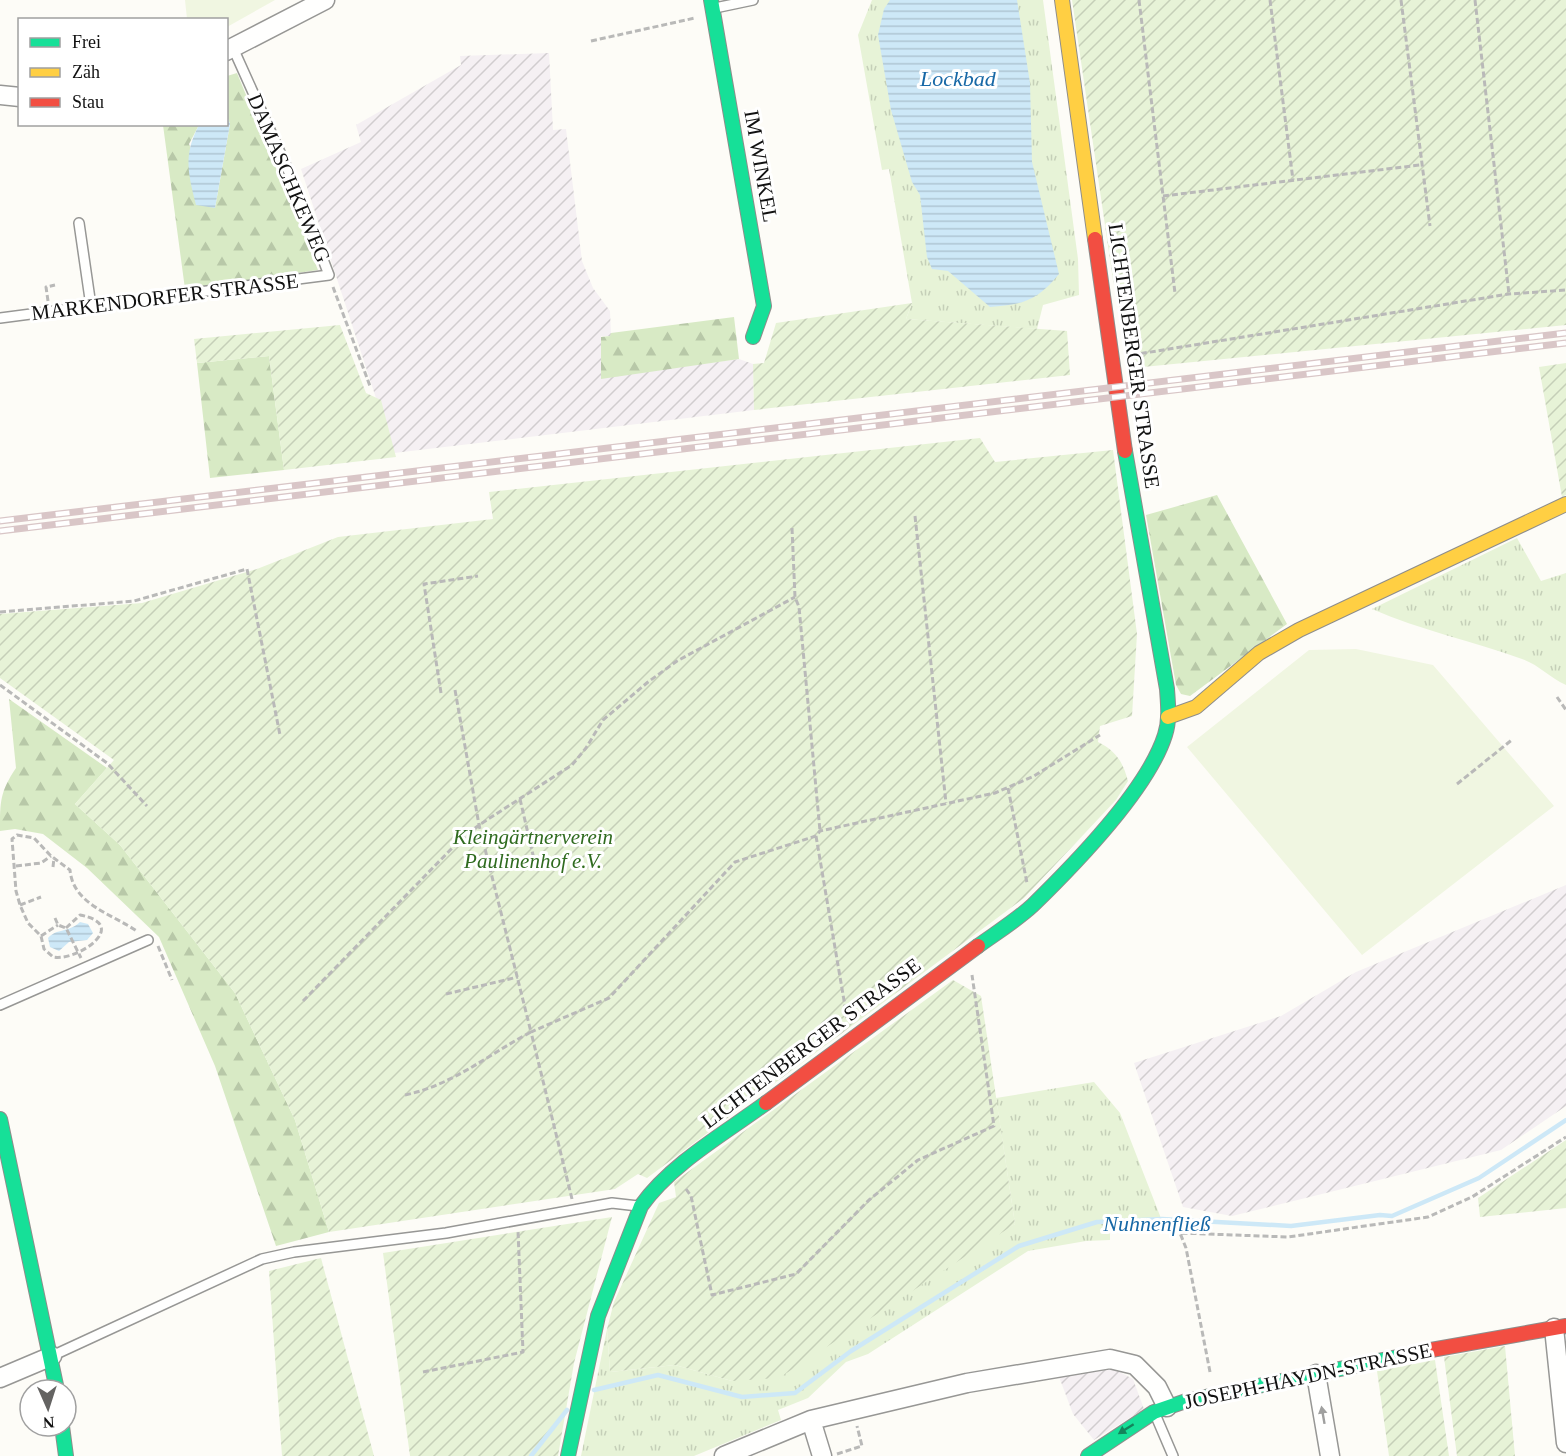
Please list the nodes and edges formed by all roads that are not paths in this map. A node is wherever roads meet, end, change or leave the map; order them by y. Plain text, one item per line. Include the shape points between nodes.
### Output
1 (325, 0) edge
2 (753, 0) edge
3 (1062, 0) edge
4 (713, 8) edge
5 (230, 49) edge
6 (0, 95) edge
7 (18, 97) edge
8 (79, 223) dead end
9 (329, 275) joint
10 (91, 306) junction
11 (0, 318) edge
12 (753, 337) dead end
13 (1566, 504) edge
14 (1168, 717) junction
15 (148, 940) road end
16 (0, 1005) edge
17 (0, 1119) edge
18 (2, 1141) edge
19 (641, 1206) junction
20 (1560, 1327) edge
21 (52, 1356) junction
22 (1316, 1374) junction
23 (0, 1378) edge
24 (55, 1378) edge
25 (1161, 1410) junction
26 (811, 1420) junction
27 (64, 1438) edge
28 (1566, 1443) edge
29 (66, 1456) edge
30 (568, 1456) edge
31 (724, 1456) edge
32 (822, 1456) edge
33 (1088, 1456) edge
34 (1173, 1456) edge
35 (1330, 1456) edge

1 - 5 street, DAMASCHKEWEG
2 - 4 lane
3 - 14 street, LICHTENBERGER STRASSE via 1129,478 1167,689
4 - 12 street, IM WINKEL via 764,306
5 - 9 lane, DAMASCHKEWEG via 292,179
6 - 7 street
8 - 10 lane
9 - 10 lane, MARKENDORFER STRASSE
10 - 11 lane, MARKENDORFER STRASSE
13 - 14 street via 1299,630 1259,653 1196,707
14 - 19 street, LICHTENBERGER STRASSE via 1159,748 1121,810 1032,906 683,1164
15 - 16 lane
17 - 18 street
18 - 21 street
19 - 21 lane via 612,1203 446,1233 262,1259
19 - 30 street, LICHTENBERGER STRASSE via 598,1316
20 - 22 street, JOSEPH-HAYDN-STRASSE
20 - 28 street
21 - 23 street
21 - 24 street
22 - 25 street, JOSEPH-HAYDN-STRASSE
35 -> 22 street
25 - 26 street, JOSEPH-HAYDN-STRASSE via 1157,1387 1135,1365 1110,1359 967,1383
25 -> 33 street
25 - 34 lane
26 - 31 street, JOSEPH-HAYDN-STRASSE
26 - 32 street
27 - 29 street

